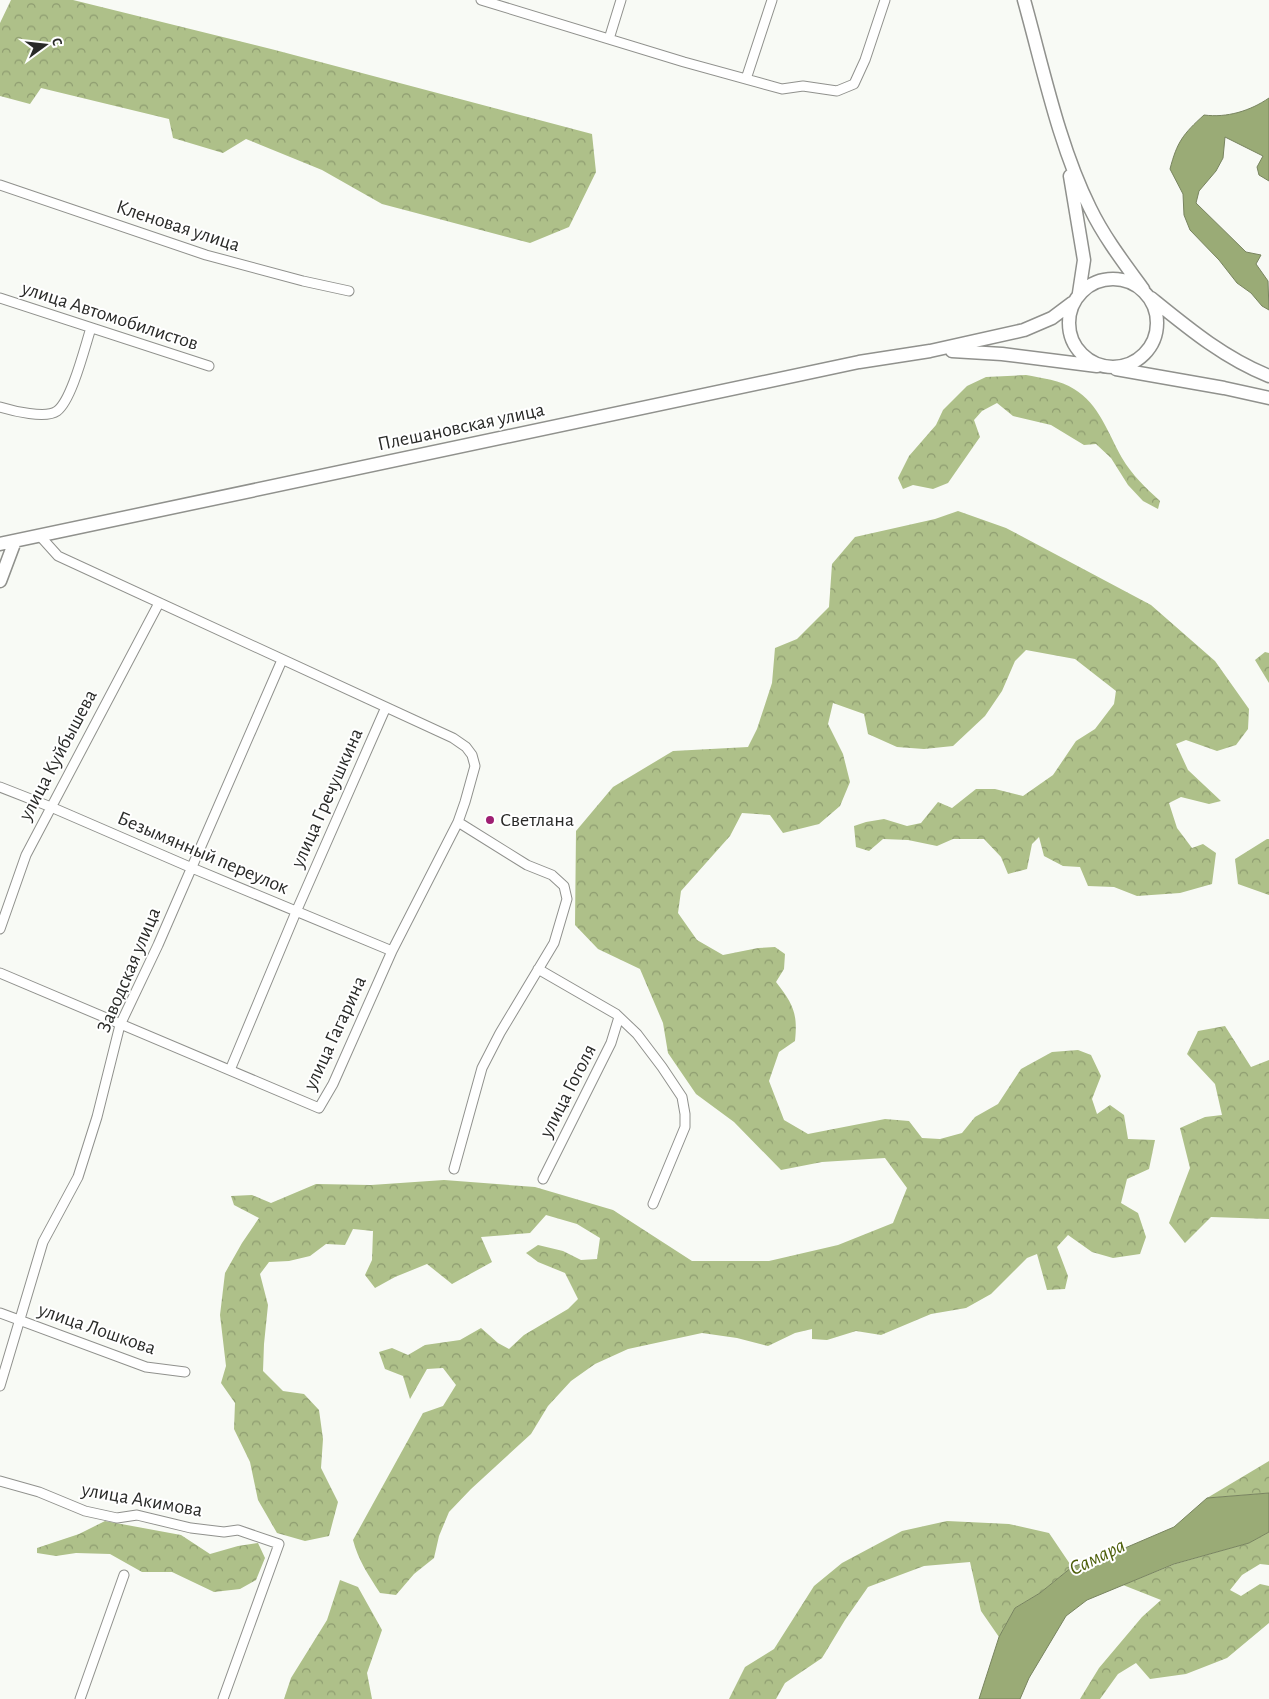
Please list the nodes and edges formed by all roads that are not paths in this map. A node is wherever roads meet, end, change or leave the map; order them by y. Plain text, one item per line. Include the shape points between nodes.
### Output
1 (481, 0) edge
2 (621, 0) edge
3 (772, 0) edge
4 (885, 0) edge
5 (1024, 0) edge
6 (609, 39) junction
7 (746, 79) junction
8 (1064, 144) junction
9 (0, 185) edge
10 (349, 290) dead end
11 (1147, 293) junction
12 (0, 298) edge
13 (1076, 298) junction
14 (91, 328) junction
15 (930, 351) junction
16 (209, 366) dead end
17 (1106, 368) junction
18 (1269, 376) edge
19 (1269, 398) edge
20 (0, 407) edge
21 (40, 536) junction
22 (15, 541) junction
23 (0, 544) edge
24 (0, 581) edge
25 (158, 603) junction
26 (282, 660) junction
27 (386, 707) junction
28 (0, 787) edge
29 (51, 807) junction
30 (458, 822) junction
31 (192, 868) junction
32 (296, 912) junction
33 (0, 929) edge
34 (392, 951) junction
35 (538, 969) junction
36 (0, 973) edge
37 (619, 1017) junction
38 (120, 1025) junction
39 (230, 1070) junction
40 (454, 1169) dead end
41 (543, 1179) dead end
42 (653, 1204) dead end
43 (0, 1314) edge
44 (20, 1321) junction
45 (185, 1372) dead end
46 (0, 1386) edge
47 (0, 1481) edge
48 (124, 1575) dead end
49 (80, 1699) edge
50 (223, 1699) edge

1 - 6 street
2 - 6 street
3 - 7 street
4 - 7 street via 854,84 837,92 803,86 782,89
5 - 8 main road
6 - 7 street
8 - 11 main road via 1091,210 1110,243
8 - 13 main road via 1083,251 1083,274
9 - 10 street, Кленовая улица via 206,255
11 - 13 main road via 1130,282 1109,280 1098,282
11 - 17 main road via 1156,310 1158,323 1152,345 1136,361
11 - 18 main road via 1188,329 1221,352
12 - 14 street, улица Автомобилистов
13 - 15 main road via 1039,325
13 - 17 main road via 1070,315 1073,340 1088,360
14 - 16 street, улица Автомобилистов
14 - 20 street via 72,387 56,412 12,411
15 - 17 main road via 1002,354
15 - 21 main road, Плешановская улица via 859,362
17 - 19 main road
21 - 22 main road, Плешановская улица
21 - 25 street via 58,556
22 - 23 main road, Плешановская улица
22 - 24 main road
25 - 26 street
25 - 29 street, улица Куйбышева
26 - 27 street
26 - 31 street, Заводская улица
27 - 30 street, улица Гагарина via 453,738 472,755 475,766
27 - 32 street, улица Гречушкина
28 - 29 street, Безымянный переулок
29 - 31 street, Безымянный переулок
29 - 33 street, улица Куйбышева via 26,855
30 - 34 street, улица Гагарина
30 - 35 street via 527,866 552,875 564,886 567,900 554,943
31 - 32 street, Безымянный переулок
31 - 38 street, Заводская улица
32 - 34 street, Безымянный переулок
32 - 39 street, улица Гречушкина
34 - 39 street, улица Гагарина via 333,1084 319,1108
35 - 37 street
35 - 40 street via 482,1068
36 - 38 street, улица Гагарина
37 - 41 street, улица Гоголя via 611,1043
37 - 42 street via 637,1034 682,1097 685,1127
38 - 39 street, улица Гагарина
38 - 44 street, Заводская улица via 78,1177 43,1242
43 - 44 street, улица Лошкова
44 - 45 street, улица Лошкова via 146,1367
44 - 46 street, Заводская улица
47 - 50 street, улица Акимова via 39,1492 85,1511 117,1518 137,1515 190,1528 224,1532 238,1530 279,1544
48 - 49 street

